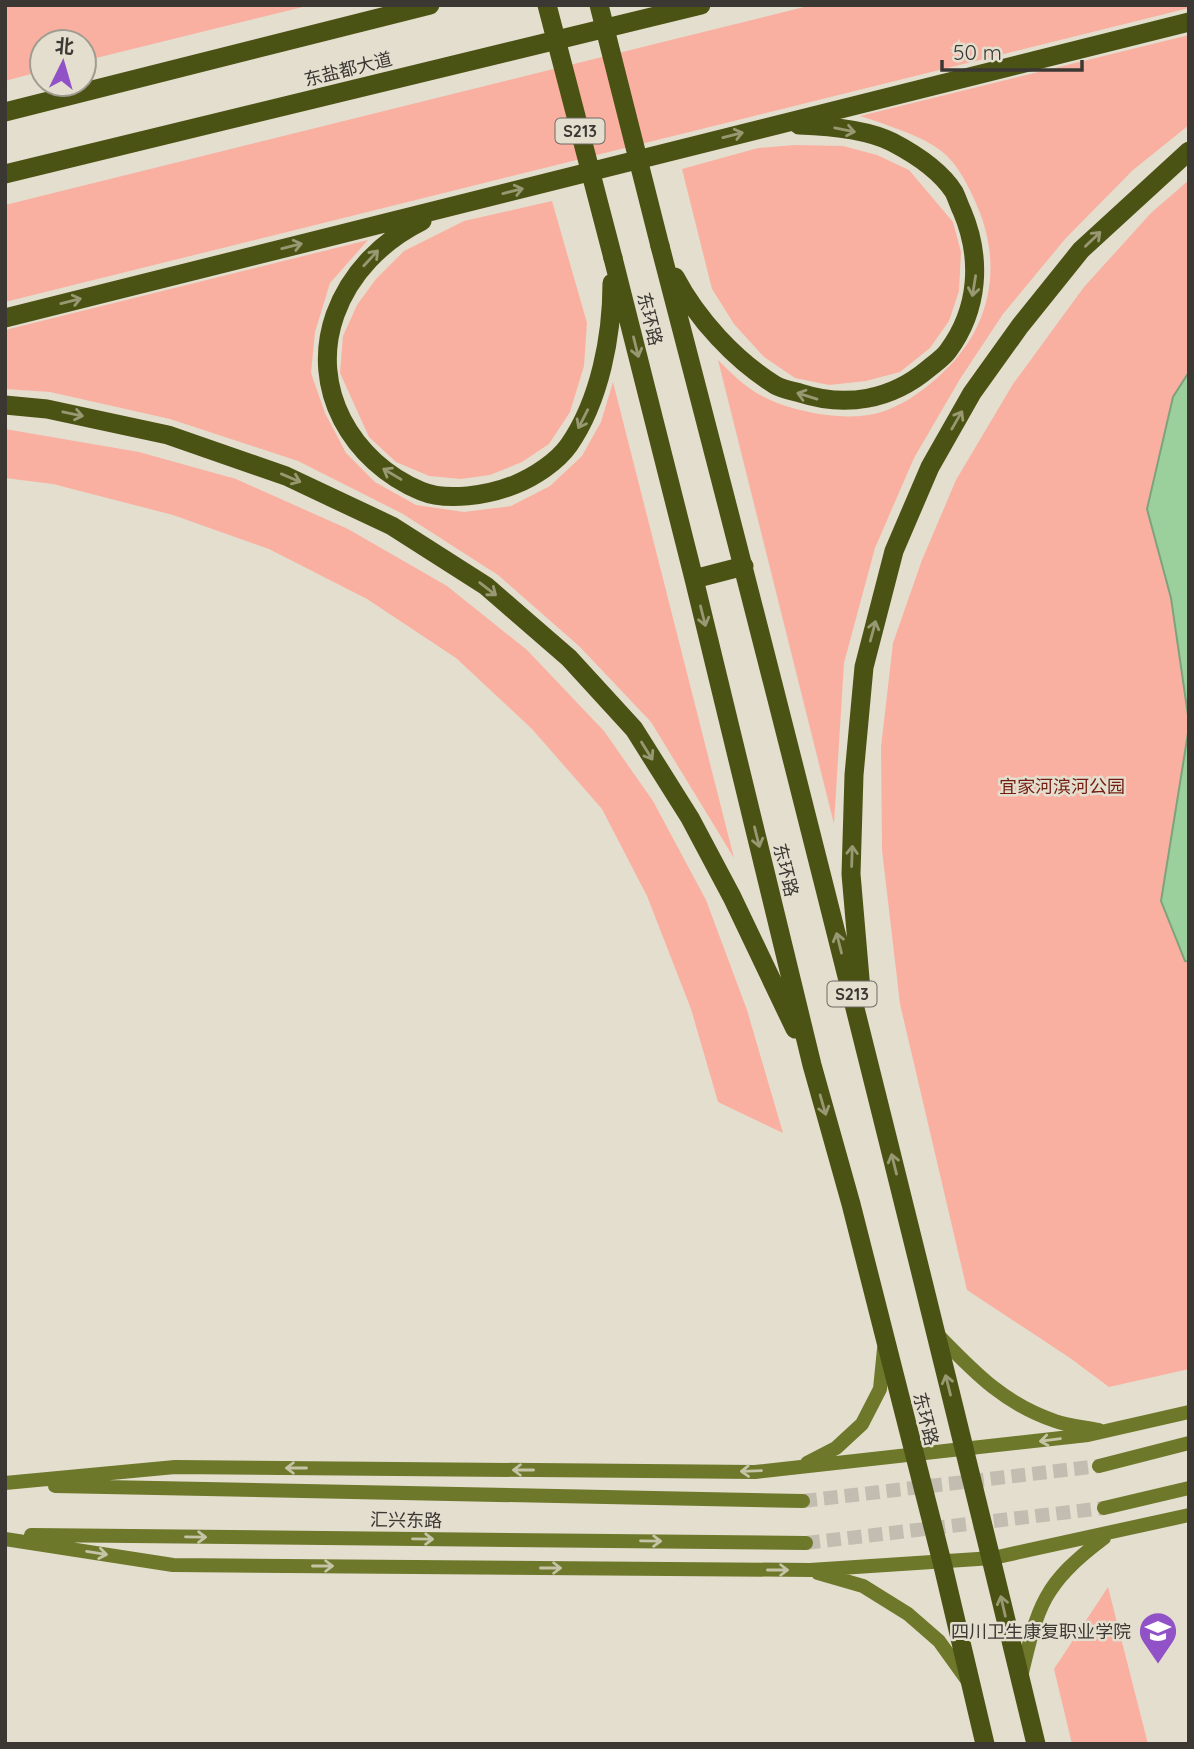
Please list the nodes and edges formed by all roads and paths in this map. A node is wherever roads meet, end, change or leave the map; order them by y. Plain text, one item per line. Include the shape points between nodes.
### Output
1 (430, 5) edge
2 (547, 5) edge
3 (599, 5) edge
4 (701, 5) edge
5 (1189, 22) edge
6 (5, 112) edge
7 (777, 124) junction
8 (1189, 151) edge
9 (5, 174) edge
10 (452, 207) junction
11 (660, 246) junction
12 (613, 257) junction
13 (5, 318) edge
14 (5, 405) edge
15 (744, 566) junction
16 (694, 579) junction
17 (866, 1046) junction
18 (812, 1065) junction
19 (936, 1332) junction
20 (884, 1340) junction
21 (1189, 1412) edge
22 (1107, 1431) junction
23 (1189, 1443) edge
24 (964, 1450) junction
25 (913, 1454) junction
26 (1098, 1466) tunnel mouth
27 (799, 1467) junction
28 (5, 1484) edge
29 (1189, 1488) edge
30 (803, 1502) tunnel mouth
31 (1104, 1508) tunnel mouth
32 (1189, 1515) edge
33 (1110, 1534) junction
34 (5, 1537) edge
35 (806, 1543) tunnel mouth
36 (993, 1558) junction
37 (942, 1562) junction
38 (810, 1570) junction
39 (1020, 1678) junction
40 (971, 1685) junction
41 (985, 1744) edge
42 (1036, 1744) edge

1 - 6 highway
2 - 12 highway, 东环路 / S213, bridge
3 - 11 highway, 东环路 / S213, bridge
4 - 9 highway, 东盐都大道
5 - 7 highway
10 -> 7 highway
7 -> 11 highway via 820,125 890,141 925,162 954,192 971,233 976,271 970,312 947,353 898,390 860,401 818,399 776,386 706,323 682,290
17 -> 8 highway via 851,874 854,775 864,667 894,551 936,457 972,393 1020,326 1081,250
12 -> 10 highway via 607,349 588,409 569,446 526,481 496,493 462,497 423,492 383,470 358,446 337,410 326,370 329,333 342,295 370,256 403,230
13 -> 10 highway
11 - 15 highway, 东环路 / S213
12 -> 16 highway, 东环路 / S213
14 -> 18 highway via 47,409 168,435 286,476 393,526 486,586 569,658 634,729 714,863
15 - 16 highway
17 -> 15 highway, 东环路 / S213
16 -> 18 highway, 东环路 / S213
19 -> 17 highway, 东环路 / S213
18 -> 20 highway, 东环路 / S213
19 - 22 main road via 979,1378 1018,1406 1058,1422
24 -> 19 highway, 东环路 / S213
20 - 25 highway, 东环路 / S213
20 - 27 main road via 880,1389 862,1424 836,1448
21 - 22 main road
22 -> 24 main road
23 - 26 main road
24 - 25 main road
24 - 36 highway, 东环路 / S213
25 - 27 main road
25 - 37 highway, 东环路 / S213
27 -> 28 main road via 755,1472 175,1467
28 - 30 main road, 汇兴东路
29 - 31 main road
32 - 33 main road
33 - 36 main road
33 - 39 main road via 1053,1583 1034,1620
34 -> 35 main road, 汇兴东路
34 -> 38 main road via 173,1565
36 - 37 main road
39 -> 36 highway, 东环路 / S213
37 - 38 main road
37 - 40 highway, 东环路 / S213
38 - 40 main road via 863,1586 908,1614 939,1641
39 - 42 highway, 东环路 / S213
40 - 41 highway, 东环路 / S213

